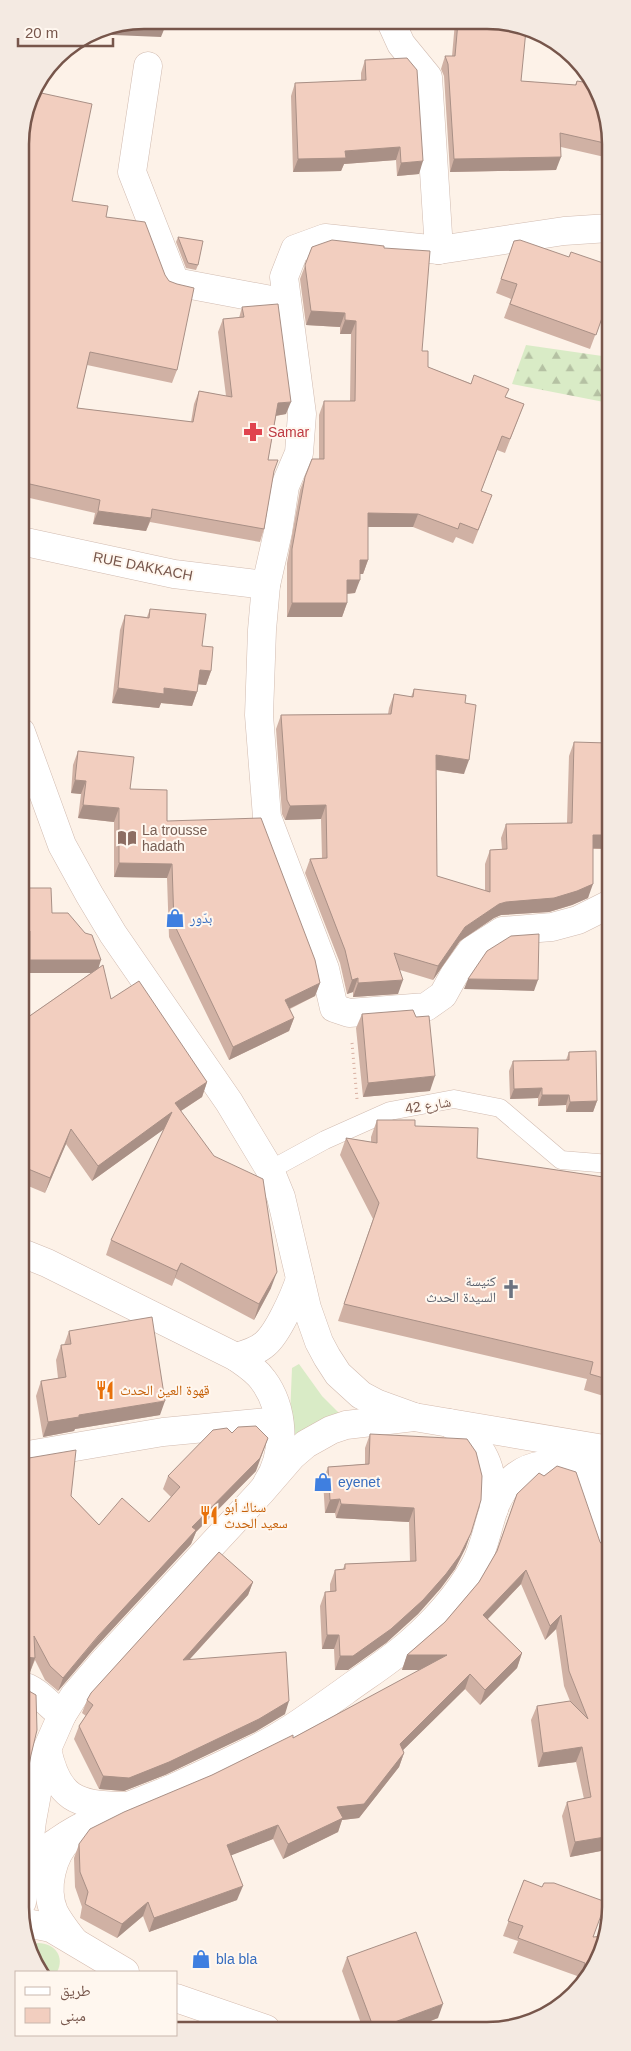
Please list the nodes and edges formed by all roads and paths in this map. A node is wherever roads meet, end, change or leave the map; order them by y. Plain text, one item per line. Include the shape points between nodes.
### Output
1 (394, 29) edge
2 (148, 66) dead end
3 (602, 228) edge
4 (439, 250) junction
5 (287, 303) junction
6 (29, 543) edge
7 (266, 585) junction
8 (29, 754) edge
9 (602, 908) edge
10 (349, 1013) junction
11 (360, 1126) junction
12 (602, 1163) edge
13 (270, 1170) junction
14 (29, 1256) edge
15 (300, 1279) junction
16 (236, 1357) junction
17 (414, 1417) junction
18 (279, 1421) junction
19 (447, 1422) junction
20 (602, 1451) edge
21 (29, 1455) edge
22 (580, 1455) junction
23 (602, 1470) edge
24 (260, 1492) junction
25 (494, 1509) junction
26 (602, 1525) edge
27 (29, 1688) edge
28 (62, 1715) junction
29 (47, 1749) junction
30 (128, 1806) junction
31 (94, 1820) junction
32 (29, 1847) edge
33 (29, 1865) edge
34 (30, 1924) edge
35 (74, 1941) junction
36 (123, 1971) edge
37 (178, 1999) edge
38 (246, 2022) edge

1 - 4 street via 401,44 428,77
2 - 5 street via 132,172 175,282
3 - 4 street
4 - 5 street via 325,238 295,249 284,277
5 - 7 street via 302,414 299,453 285,486
6 - 7 street, RUE DAKKACH via 174,574
7 - 10 street via 259,715 267,817 325,969 334,1008
8 - 13 street via 62,845 89,894 229,1102
9 - 10 street via 578,920 552,927 502,931 472,950 443,995 426,1007
10 - 11 path
11 - 12 lane, شارع 42 via 390,1111 454,1099 500,1108 561,1160
11 - 13 lane, شارع 42 via 325,1140
13 - 15 street via 281,1197
14 - 16 street
15 - 16 street via 271,1338 257,1350
15 - 17 street via 319,1342 338,1374 361,1395
16 - 18 street via 262,1378 270,1389
17 - 19 street
17 - 24 street via 367,1421 331,1430 292,1456
18 - 21 street via 163,1432
18 - 24 street via 280,1452 276,1466
19 - 22 street
19 - 25 street via 473,1440 486,1459 493,1485
20 - 22 street
22 - 23 street
22 - 25 street via 526,1471 504,1487
22 - 26 street
24 - 28 street via 105,1660
25 - 30 street via 484,1546 464,1582 433,1621 411,1642 286,1733
27 - 28 street
28 - 29 street
29 - 30 street via 55,1777 72,1797 96,1805
29 - 32 street
30 - 31 street
31 - 33 street via 58,1841
31 - 35 street via 68,1839 54,1862 51,1876 55,1914
34 - 35 street via 51,1928
35 - 36 street
37 - 38 street

